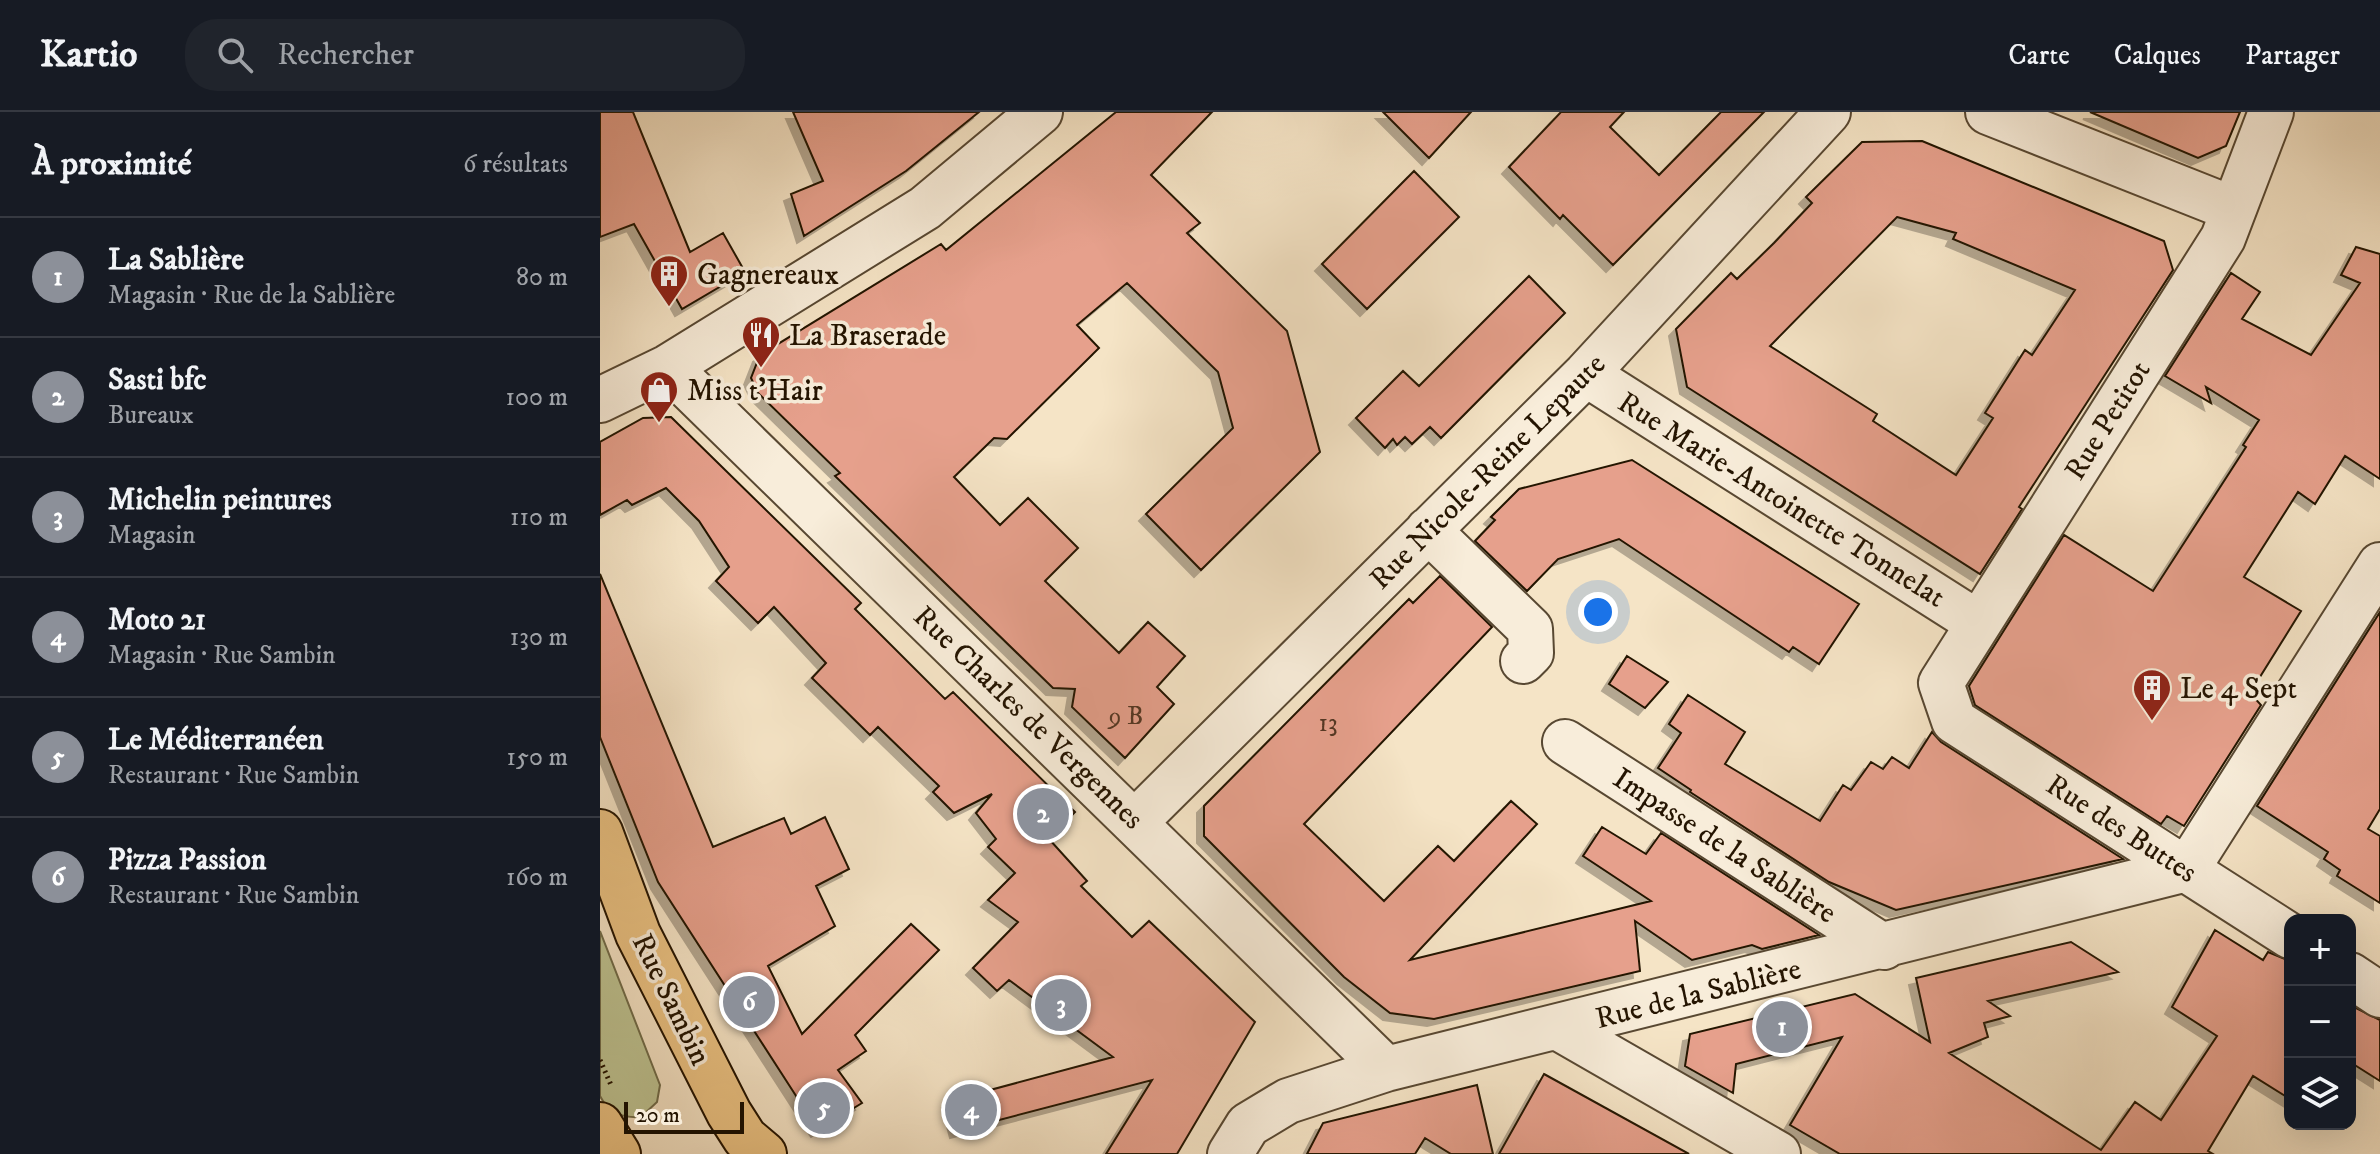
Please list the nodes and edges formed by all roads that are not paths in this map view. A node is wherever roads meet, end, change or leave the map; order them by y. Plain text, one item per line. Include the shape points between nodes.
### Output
1 (1040, 112) edge
2 (1828, 112) edge
3 (1988, 112) edge
4 (2271, 112) edge
5 (2233, 209) junction
6 (668, 367) junction
7 (1586, 374) junction
8 (600, 400) edge
9 (1428, 530) junction
10 (2380, 565) edge
11 (1978, 623) junction
12 (1523, 661) dead end
13 (1954, 721) joint
14 (1565, 742) dead end
15 (1136, 821) junction
16 (600, 832) edge
17 (2187, 869) junction
18 (2284, 932) edge
19 (1884, 947) junction
20 (2356, 979) edge
21 (2380, 995) edge
22 (1557, 1027) junction
23 (1386, 1069) junction
24 (600, 1125) edge
25 (749, 1149) edge
26 (618, 1154) edge
27 (1230, 1154) edge
28 (1778, 1154) edge

1 - 6 street via 925,208
2 - 7 street, Rue Nicole-Reine Lepaute
3 - 5 street
4 - 5 street, Rue Petitot
5 - 11 street, Rue Petitot via 2223,238
6 - 8 street
6 - 15 street, Rue Charles de Vergennes
7 - 9 street, Rue Nicole-Reine Lepaute
7 - 11 street, Rue Marie-Antoinette Tonnelat
9 - 12 street via 1530,629 1531,653
9 - 15 street, Rue Nicole-Reine Lepaute
10 - 17 street
11 - 13 street, Rue Petitot via 1941,683
13 - 17 street, Rue des Buttes
14 - 19 street, Impasse de la Sablière
15 - 23 street, Rue Charles de Vergennes
16 - 25 main road, Rue Sambin via 638,934
17 - 18 street, Rue des Buttes
17 - 19 street, Rue de la Sablière
19 - 22 street, Rue de la Sablière
20 - 21 street
22 - 23 street, Rue de la Sablière
22 - 28 street
23 - 27 street, Rue de la Sablière via 1288,1101 1248,1125
24 - 26 main road

